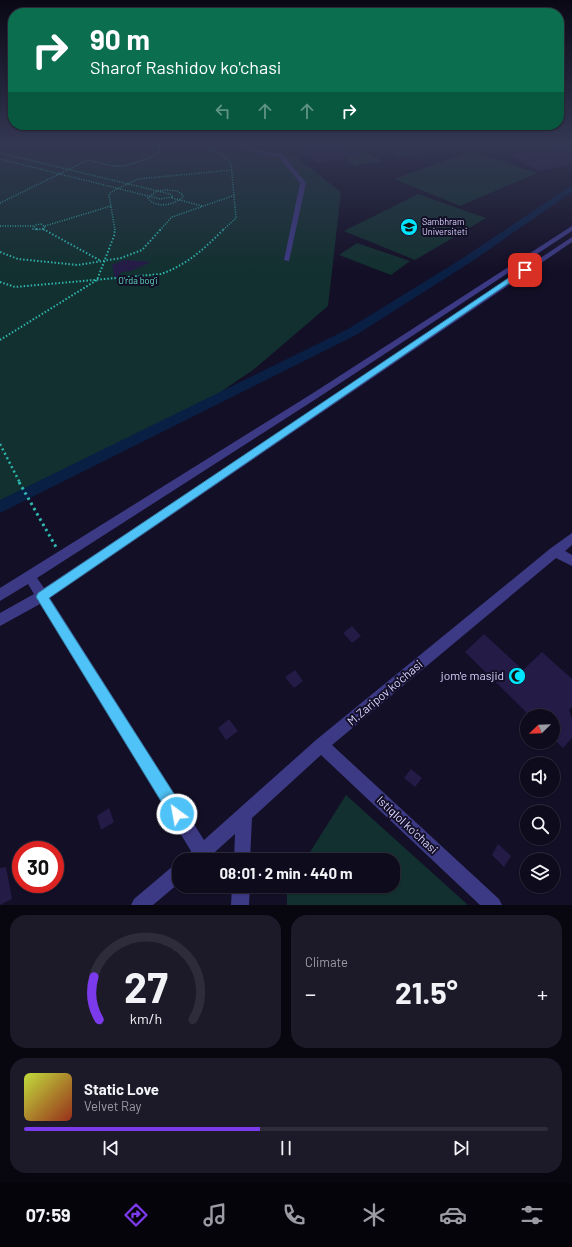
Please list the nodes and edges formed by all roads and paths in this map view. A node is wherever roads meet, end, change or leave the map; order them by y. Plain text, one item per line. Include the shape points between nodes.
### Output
1 (32, 187) edge
2 (109, 187) edge
3 (120, 187) edge
4 (140, 187) edge
5 (234, 187) edge
6 (302, 187) edge
7 (116, 189) junction
8 (156, 191) junction
9 (235, 195) junction
10 (149, 196) junction
11 (172, 198) junction
12 (179, 200) junction
13 (0, 203) edge
14 (111, 206) junction
15 (203, 206) junction
16 (0, 226) edge
17 (34, 226) junction
18 (45, 226) junction
19 (572, 228) edge
20 (42, 229) junction
21 (572, 239) edge
22 (0, 252) edge
23 (287, 260) dead end
24 (103, 262) junction
25 (97, 280) junction
26 (0, 282) edge
27 (0, 340) edge
28 (0, 444) edge
29 (572, 538) edge
30 (555, 551) junction
31 (61, 557) junction
32 (572, 561) edge
33 (30, 577) junction
34 (0, 596) edge
35 (42, 597) junction
36 (0, 620) edge
37 (321, 745) junction
38 (244, 816) junction
39 (196, 853) edge
40 (201, 853) edge
41 (242, 853) edge
42 (172, 878) edge
43 (241, 893) edge
44 (140, 905) edge
45 (240, 905) edge
46 (493, 905) edge

1 - 13 path
2 - 7 path
3 - 7 path
4 - 8 path
5 - 9 path
6 - 23 street
7 - 10 path
7 - 14 path via 109,195
8 - 10 path
8 - 11 path via 172,194
8 - 12 path via 177,191 183,195
9 - 15 path
9 - 25 path via 236,218 176,270 162,274
10 - 11 path via 163,200
10 - 12 path via 149,200 156,204 168,204
11 - 12 path
12 - 15 path
14 - 18 path
14 - 24 path via 114,236
15 - 24 path via 172,217 142,250
16 - 17 path
17 - 18 path
17 - 20 path via 34,230
18 - 20 path
19 - 31 street
20 - 24 path
21 - 35 street
22 - 24 path via 18,259 45,263
24 - 25 path
25 - 26 path via 15,286
25 - 27 path
28 - 31 path via 30,504
29 - 30 street, M.Zaripov ko'chasi
30 - 32 street
30 - 37 street, M.Zaripov ko'chasi
31 - 33 street
33 - 34 street
33 - 35 street, M.Zaripov ko'chasi
35 - 36 street
35 - 39 street, M.Zaripov ko'chasi
37 - 38 street, M.Zaripov ko'chasi
37 - 46 street, Istiqlol ko'chasi
38 - 40 street, M.Zaripov ko'chasi
38 - 41 street
42 - 44 street
43 - 45 street

